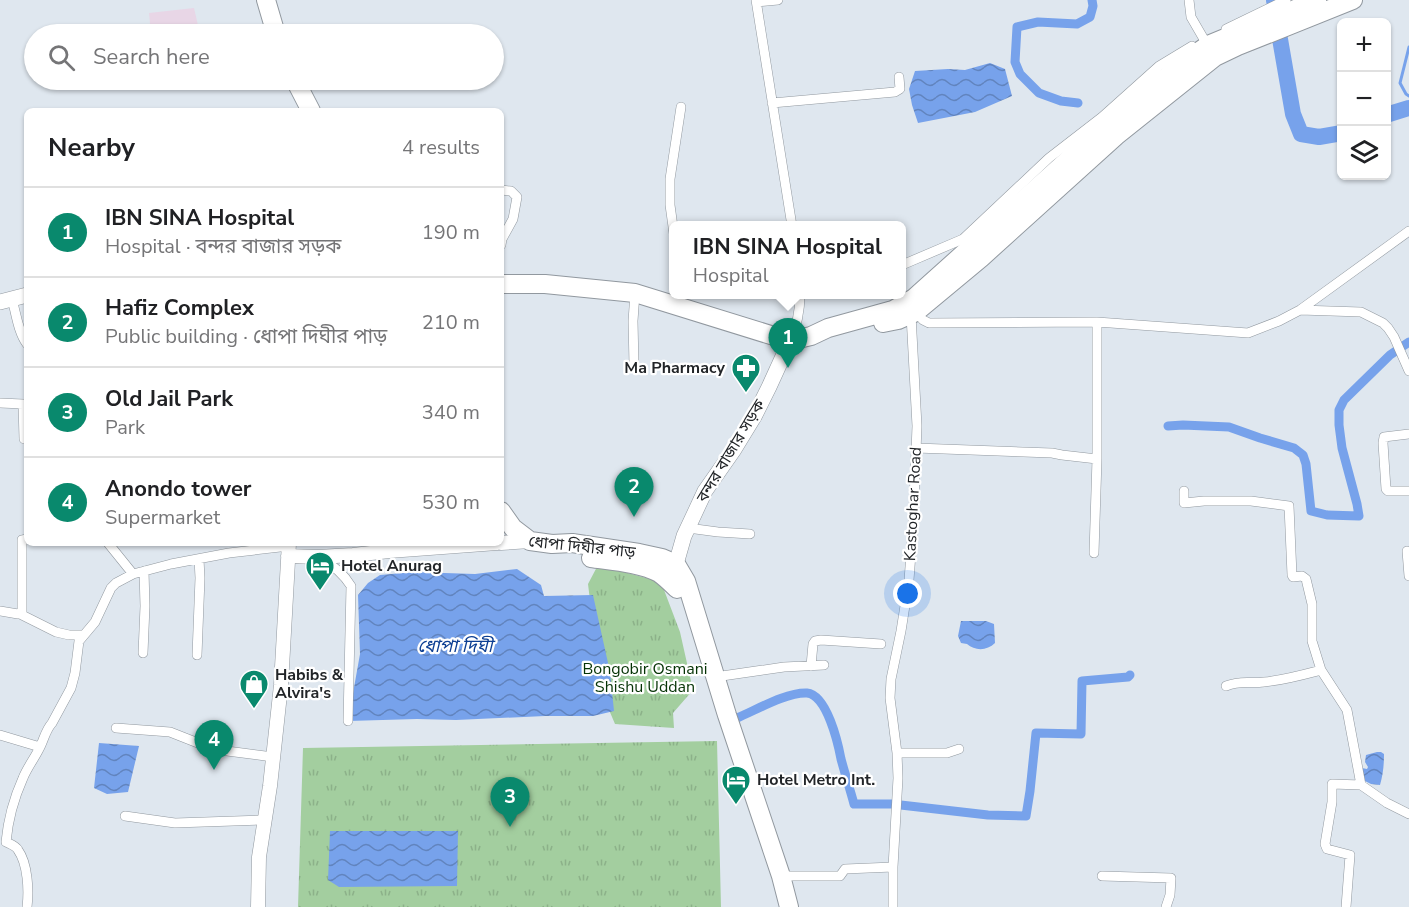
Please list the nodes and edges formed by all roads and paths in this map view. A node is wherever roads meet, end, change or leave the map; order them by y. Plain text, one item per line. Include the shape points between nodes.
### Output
1 (266, 0) edge
2 (778, 0) edge
3 (1189, 0) edge
4 (1286, 0) edge
5 (1317, 0) edge
6 (1353, 0) edge
7 (757, 1) edge
8 (271, 24) edge
9 (1209, 47) junction
10 (899, 77) dead end
11 (300, 90) edge
12 (772, 103) junction
13 (681, 107) dead end
14 (309, 108) edge
15 (504, 190) edge
16 (672, 221) edge
17 (791, 221) edge
18 (1409, 231) edge
19 (504, 235) edge
20 (906, 263) edge
21 (504, 286) edge
22 (635, 293) junction
23 (13, 299) edge
24 (669, 299) edge
25 (800, 299) edge
26 (684, 301) edge
27 (1300, 310) junction
28 (914, 313) junction
29 (1097, 322) junction
30 (811, 336) junction
31 (24, 339) edge
32 (790, 342) junction
33 (634, 365) dead end
34 (1407, 367) edge
35 (0, 403) edge
36 (1409, 434) edge
37 (24, 439) edge
38 (916, 448) junction
39 (1097, 459) junction
40 (1184, 491) dead end
41 (1409, 491) edge
42 (504, 515) edge
43 (688, 528) junction
44 (750, 534) dead end
45 (24, 540) edge
46 (530, 541) junction
47 (504, 543) edge
48 (681, 545) junction
49 (110, 546) edge
50 (219, 546) edge
51 (416, 546) edge
52 (389, 547) edge
53 (289, 548) edge
54 (1407, 550) dead end
55 (1094, 553) dead end
56 (220, 555) junction
57 (318, 557) junction
58 (199, 559) junction
59 (662, 563) junction
60 (144, 571) junction
61 (133, 574) junction
62 (1409, 576) edge
63 (0, 611) edge
64 (20, 614) junction
65 (83, 635) junction
66 (881, 644) dead end
67 (143, 654) dead end
68 (197, 655) dead end
69 (824, 665) dead end
70 (811, 666) junction
71 (1321, 670) junction
72 (715, 677) junction
73 (1226, 686) dead end
74 (348, 721) dead end
75 (116, 728) dead end
76 (0, 735) edge
77 (40, 747) junction
78 (959, 749) dead end
79 (897, 753) junction
80 (273, 757) junction
81 (1361, 785) junction
82 (1409, 814) edge
83 (125, 816) dead end
84 (264, 820) junction
85 (893, 867) junction
86 (781, 876) junction
87 (1102, 876) dead end
88 (27, 907) edge
89 (258, 907) edge
90 (776, 907) edge
91 (789, 907) edge
92 (893, 907) edge
93 (1166, 907) edge
94 (1346, 907) edge

1 - 8 highway
2 - 7 street
3 - 9 street via 1191,17
4 - 9 street
5 - 9 highway
6 - 9 highway via 1238,46
7 - 12 street
9 - 20 street via 1159,66 1049,158 963,239
9 - 28 highway via 981,258
9 - 30 highway via 1188,59 1100,131 914,298 892,310
10 - 12 street via 900,89 895,92
11 - 14 highway
12 - 17 street
13 - 16 street via 670,179
15 - 19 street via 517,197 513,219
18 - 27 street
21 - 22 highway via 545,284
22 - 24 highway
22 - 33 street
23 - 31 street
25 - 32 street via 797,326
26 - 32 highway
27 - 29 street via 1248,333
27 - 34 street via 1361,312 1383,323
28 - 29 street via 929,323
28 - 30 highway via 879,324
28 - 38 street, Kastoghar Road
29 - 39 street
30 - 32 highway
32 - 43 main road, বন্দর বাজার সড়ক via 754,415 705,491
35 - 37 street via 23,404
36 - 41 street via 1384,437 1383,443 1386,489
38 - 39 street via 1052,453
38 - 79 street, Kastoghar Road via 909,580 891,679
39 - 55 street
40 - 71 street via 1184,503 1251,501 1289,506 1292,575 1306,579 1312,604 1312,641
42 - 46 highway
43 - 44 street
43 - 48 main road, বন্দর বাজার সড়ক
45 - 64 street
46 - 47 main road, ধোপা দিঘীর পাড়
46 - 59 highway, ধোপা দিঘীর পাড় via 573,543
48 - 59 main road, বন্দর বাজার সড়ক
48 - 59 main road via 670,551
49 - 61 street
50 - 56 street
51 - 52 main road, ধোপা দিঘীর পাড়
52 - 57 main road, ধোপা দিঘীর পাড়
53 - 56 street
53 - 57 main road, ধোপা দিঘীর পাড়
53 - 80 main road
54 - 62 street
56 - 58 street
57 - 74 street via 336,568 351,586
58 - 60 street
58 - 68 street
59 - 72 highway via 686,581
59 - 90 highway, বন্দর বাজার সড়ক via 675,573 705,686 755,829
60 - 61 street
60 - 67 street
61 - 65 street via 111,588 95,622
63 - 64 street
64 - 65 street via 56,632
65 - 77 street via 78,641 72,688
66 - 70 street via 815,641
69 - 70 street
70 - 72 street
71 - 73 street
71 - 81 street via 1347,710
72 - 86 highway
75 - 80 street via 170,732 227,751
76 - 77 street
77 - 88 street via 14,800 6,842 18,849 25,864
78 - 79 street via 947,753
79 - 85 street, Kastoghar Road
80 - 84 main road
81 - 82 street
81 - 94 street via 1331,787 1325,844 1327,849 1350,855
83 - 84 street via 175,823
84 - 89 main road
85 - 86 street via 845,869 840,876
85 - 92 street, Kastoghar Road
86 - 91 highway
87 - 93 street via 1171,878

